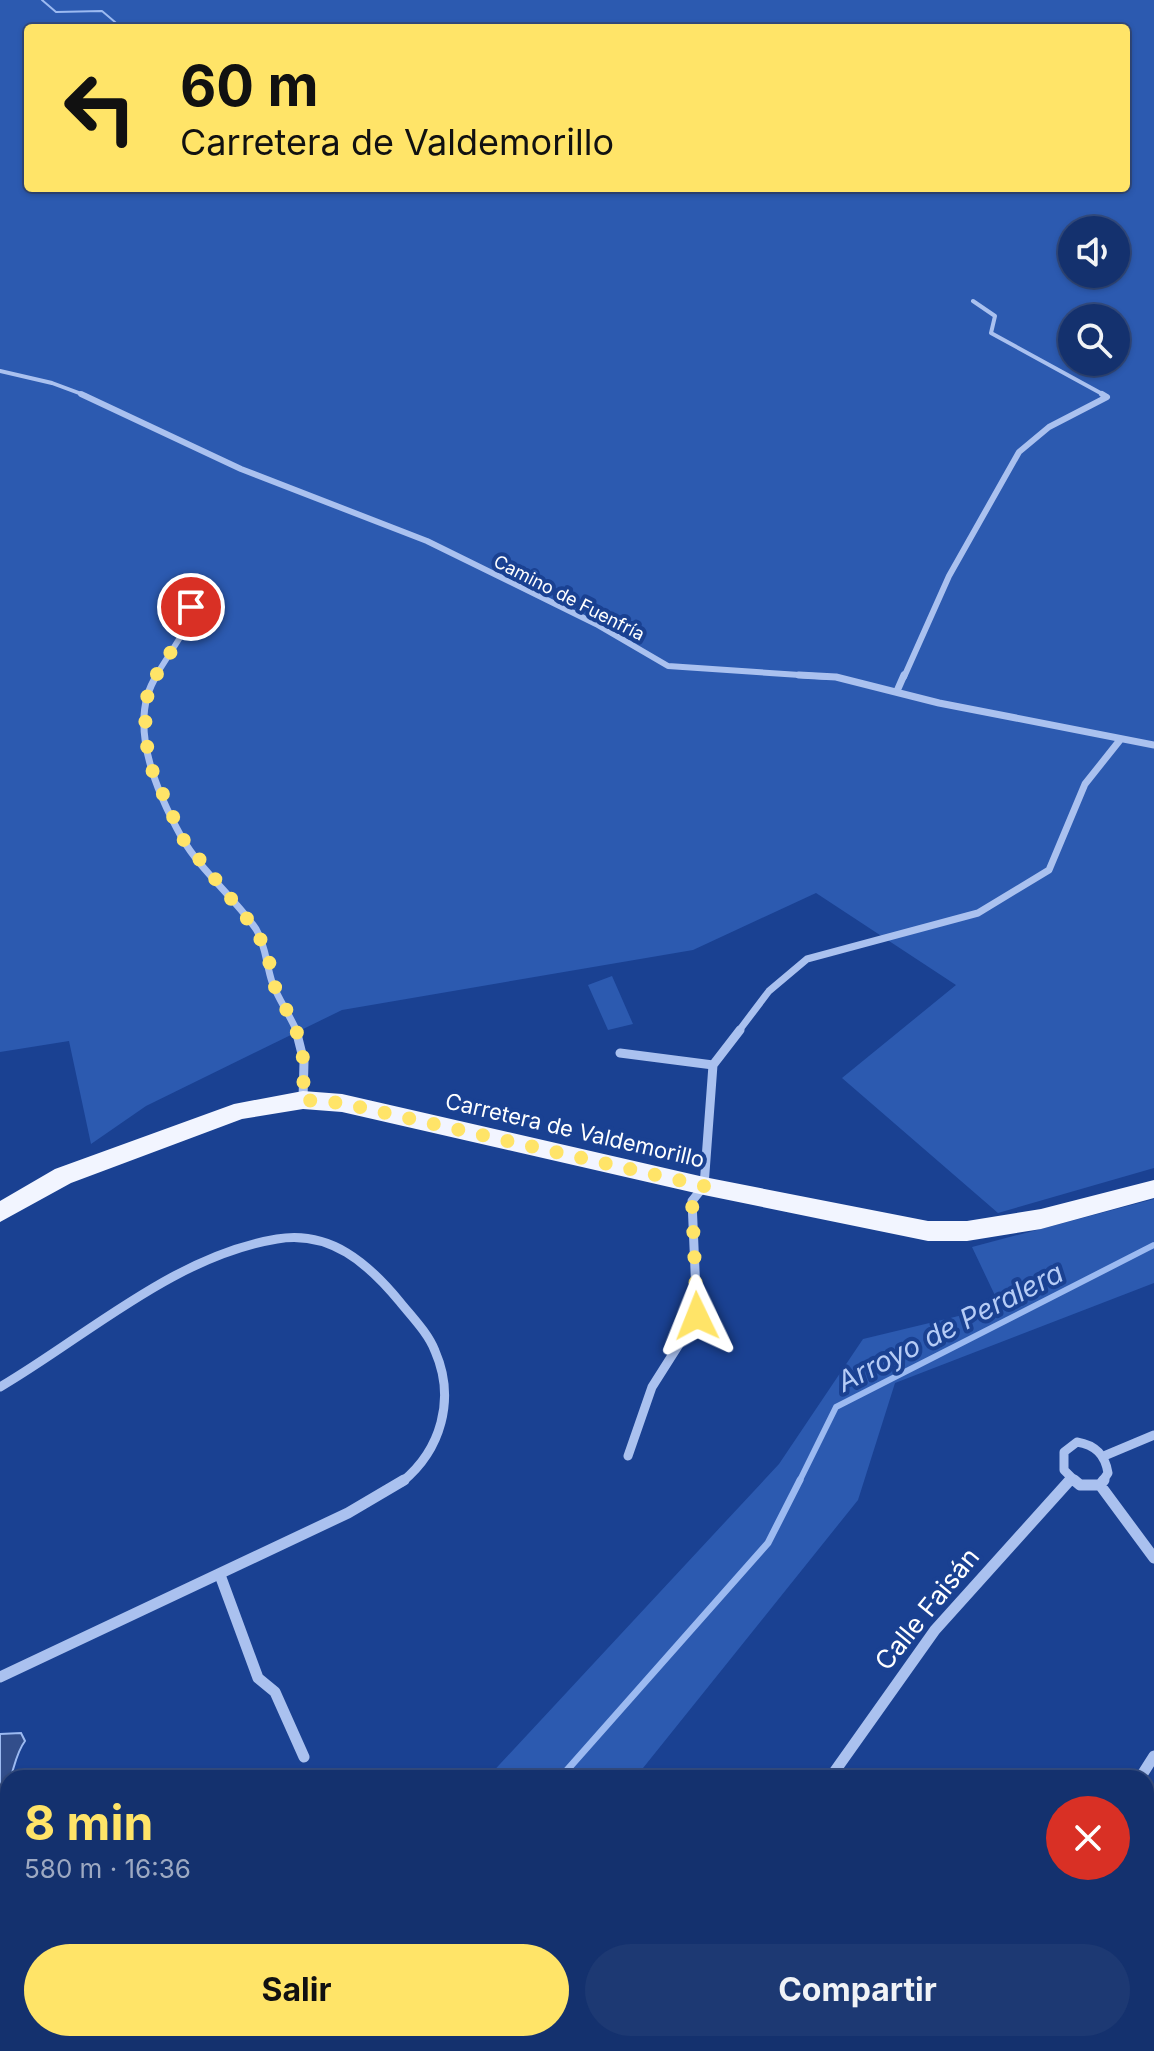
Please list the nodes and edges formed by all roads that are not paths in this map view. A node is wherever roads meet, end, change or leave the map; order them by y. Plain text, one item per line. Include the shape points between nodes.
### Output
1 (973, 301) dead end
2 (0, 371) edge
3 (191, 607) dead end
4 (897, 691) junction
5 (1120, 740) junction
6 (1154, 745) edge
7 (620, 1053) dead end
8 (713, 1065) junction
9 (303, 1100) junction
10 (704, 1186) junction
11 (1154, 1189) edge
12 (0, 1212) edge
13 (0, 1387) edge
14 (1154, 1435) edge
15 (628, 1456) dead end
16 (1104, 1456) junction
17 (1071, 1479) junction
18 (1100, 1485) junction
19 (1154, 1558) edge
20 (220, 1575) junction
21 (0, 1677) edge
22 (304, 1757) dead end
23 (836, 1770) edge

1 - 4 street via 995,316 991,333 1107,397 1066,416 1019,452 949,576
2 - 4 street, Camino de Fuenfría via 52,383 119,409 241,469 427,541 596,624 668,666 836,677
3 - 9 street via 181,636 148,688 149,763 183,839 257,931 272,981 296,1029 304,1062
4 - 5 street, Camino de Fuenfría
5 - 6 street, Camino de Fuenfría
5 - 8 street via 1085,784 1049,870 978,913 807,959 769,991
7 - 8 street
8 - 10 street
9 - 10 main road, Carretera de Valdemorillo via 342,1103
9 - 12 main road, Carretera de Valdemorillo via 241,1110 163,1137 63,1176
10 - 11 main road, Carretera de Valdemorillo via 928,1231 967,1231 1041,1219
10 - 15 street via 692,1201 697,1316 652,1387
13 - 20 street via 46,1363 126,1304 243,1246 281,1237 318,1239 349,1252 401,1300 437,1350 444,1372 430,1456 390,1491
14 - 16 street
16 - 17 street via 1087,1443 1069,1445 1062,1460
16 - 18 street via 1108,1473
17 - 18 street
17 - 23 street, Calle Faisán via 935,1630
18 - 19 street
20 - 21 street
20 - 22 street via 258,1678 275,1692

